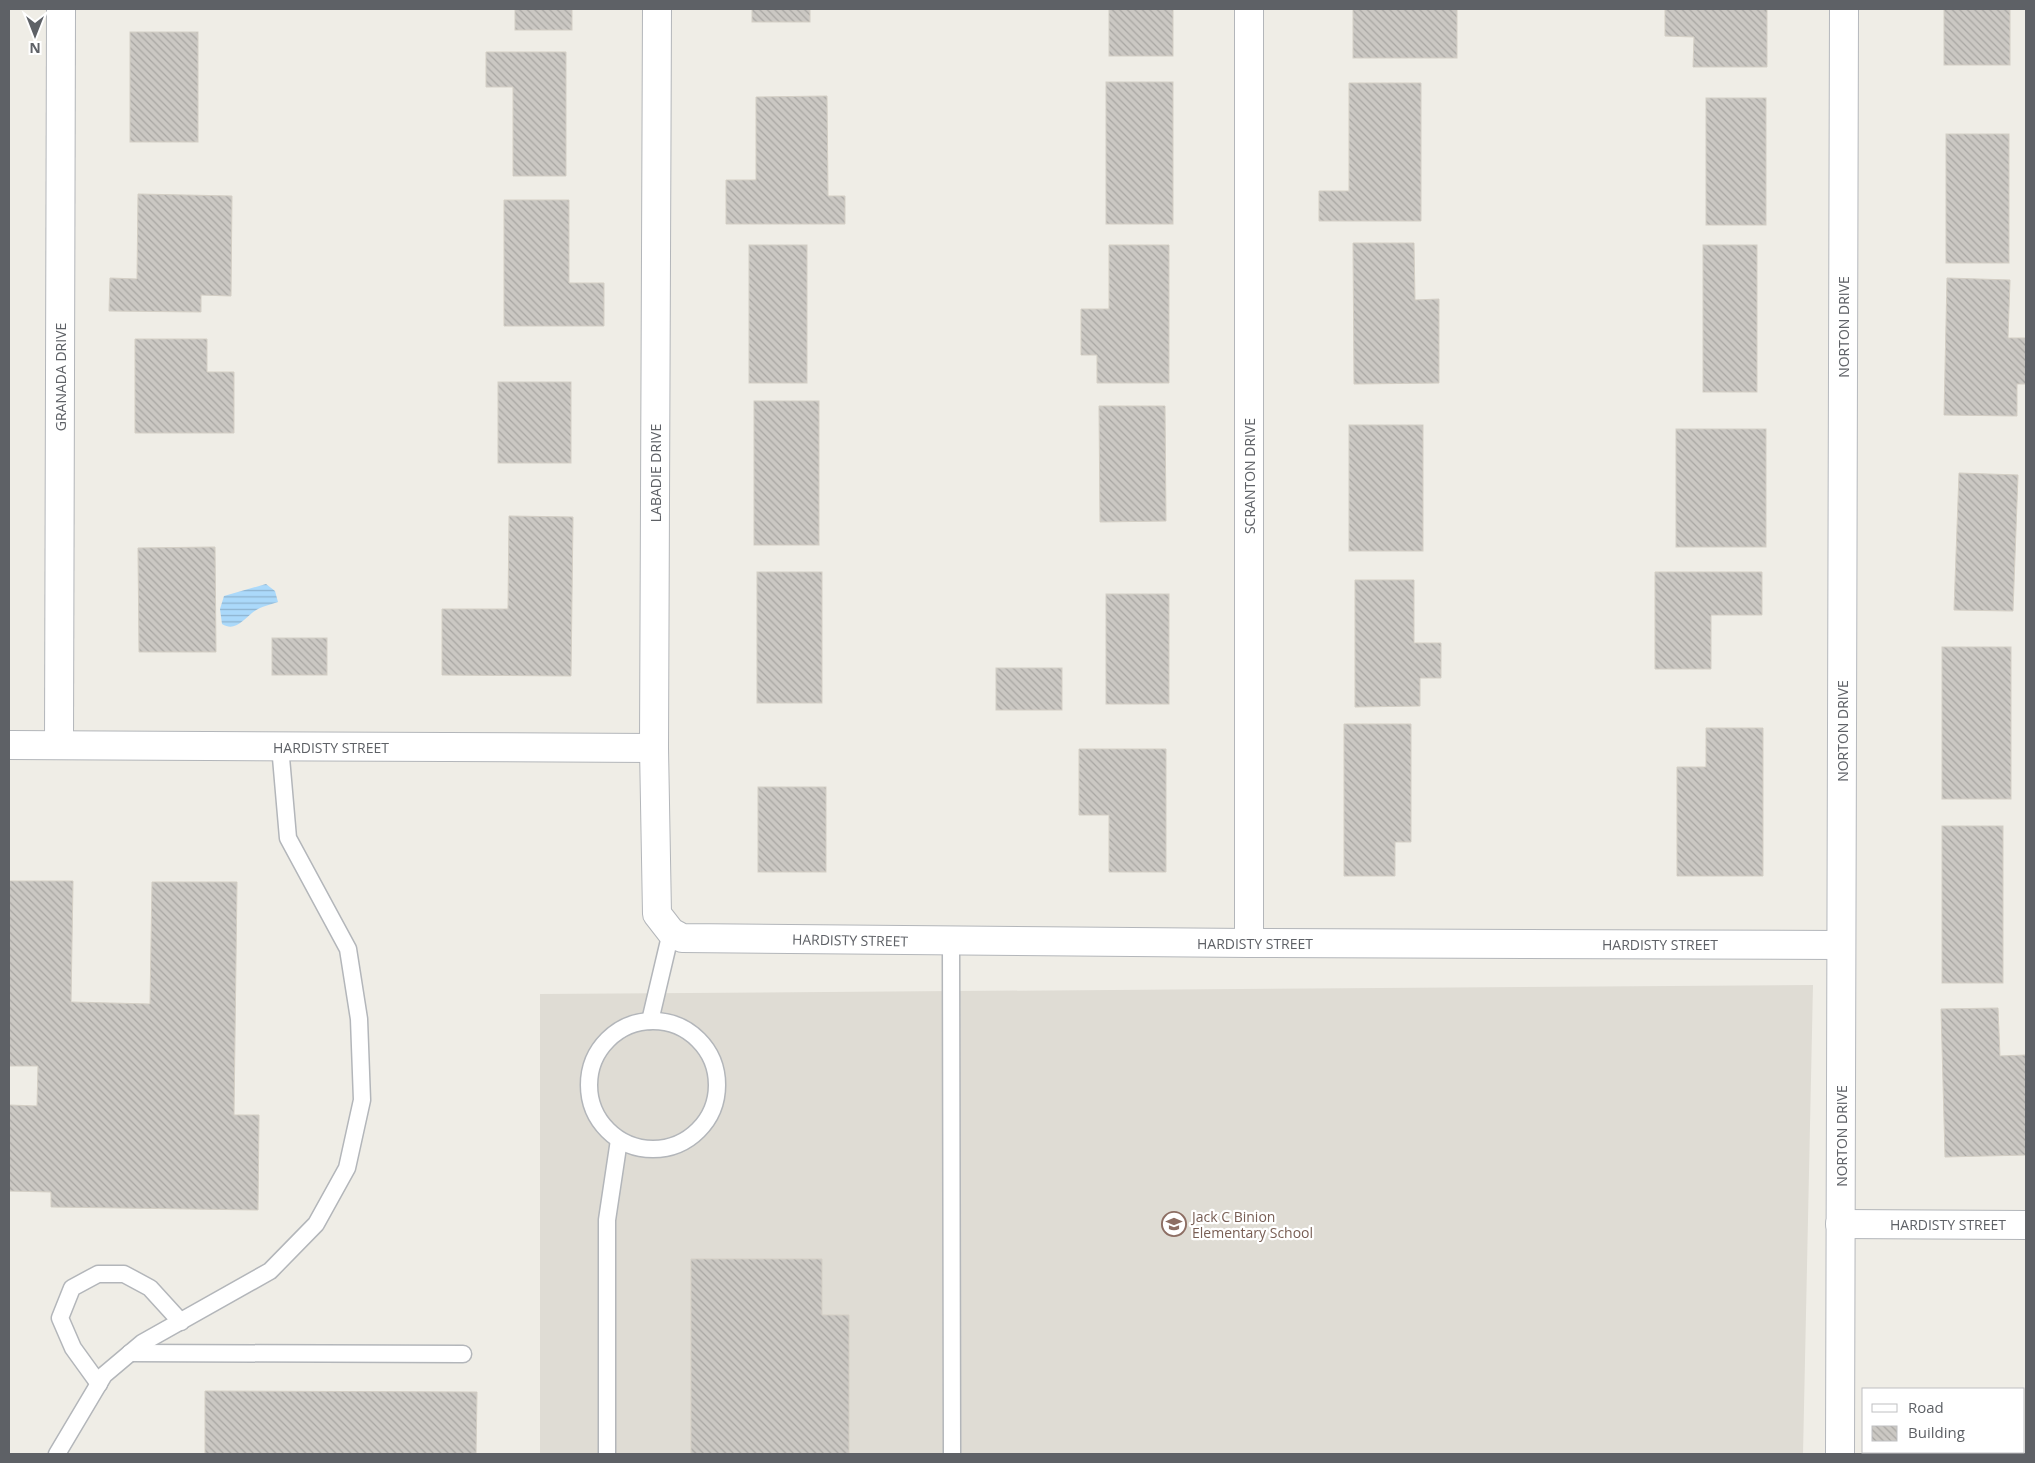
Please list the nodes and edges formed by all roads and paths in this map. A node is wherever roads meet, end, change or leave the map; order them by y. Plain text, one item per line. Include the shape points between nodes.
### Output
1 (61, 9) edge
2 (657, 9) edge
3 (1249, 9) edge
4 (1844, 9) edge
5 (9, 745) edge
6 (59, 745) junction
7 (280, 746) junction
8 (654, 748) junction
9 (671, 932) junction
10 (951, 941) junction
11 (1250, 943) junction
12 (1841, 945) junction
13 (650, 1021) junction
14 (619, 1140) junction
15 (1840, 1224) junction
16 (2026, 1224) edge
17 (181, 1322) junction
18 (130, 1353) junction
19 (463, 1354) dead end
20 (99, 1384) junction
21 (57, 1454) edge
22 (607, 1454) edge
23 (952, 1454) edge
24 (1840, 1454) edge

1 - 6 street, GRANADA DRIVE
2 - 8 street, LABADIE DRIVE
3 - 11 street, SCRANTON DRIVE
4 - 12 street, NORTON DRIVE
5 - 6 street, HARDISTY STREET
6 - 7 street, HARDISTY STREET
7 - 8 street, HARDISTY STREET
7 - 17 lane via 288,838 348,949 359,1019 362,1100 348,1168 316,1224 270,1271
8 - 9 street, LABADIE DRIVE via 657,914
9 - 10 street, HARDISTY STREET via 682,938
9 - 13 lane
10 - 11 street, HARDISTY STREET
10 - 23 lane
11 - 12 street, HARDISTY STREET
12 - 15 street, NORTON DRIVE
13 - 14 lane via 630,1025 612,1035 599,1050 590,1069 589,1090 593,1110 604,1127
13 - 14 lane via 670,1024 689,1032 705,1047 715,1067 717,1089 712,1110 701,1129 683,1142 662,1149 640,1148
14 - 22 lane via 607,1220
15 - 16 street, HARDISTY STREET
15 - 24 street, NORTON DRIVE
17 - 18 lane
17 - 20 lane via 150,1288 124,1274 98,1274 72,1288 60,1318 72,1348
18 - 19 lane
18 - 20 lane via 104,1375
20 - 21 lane

